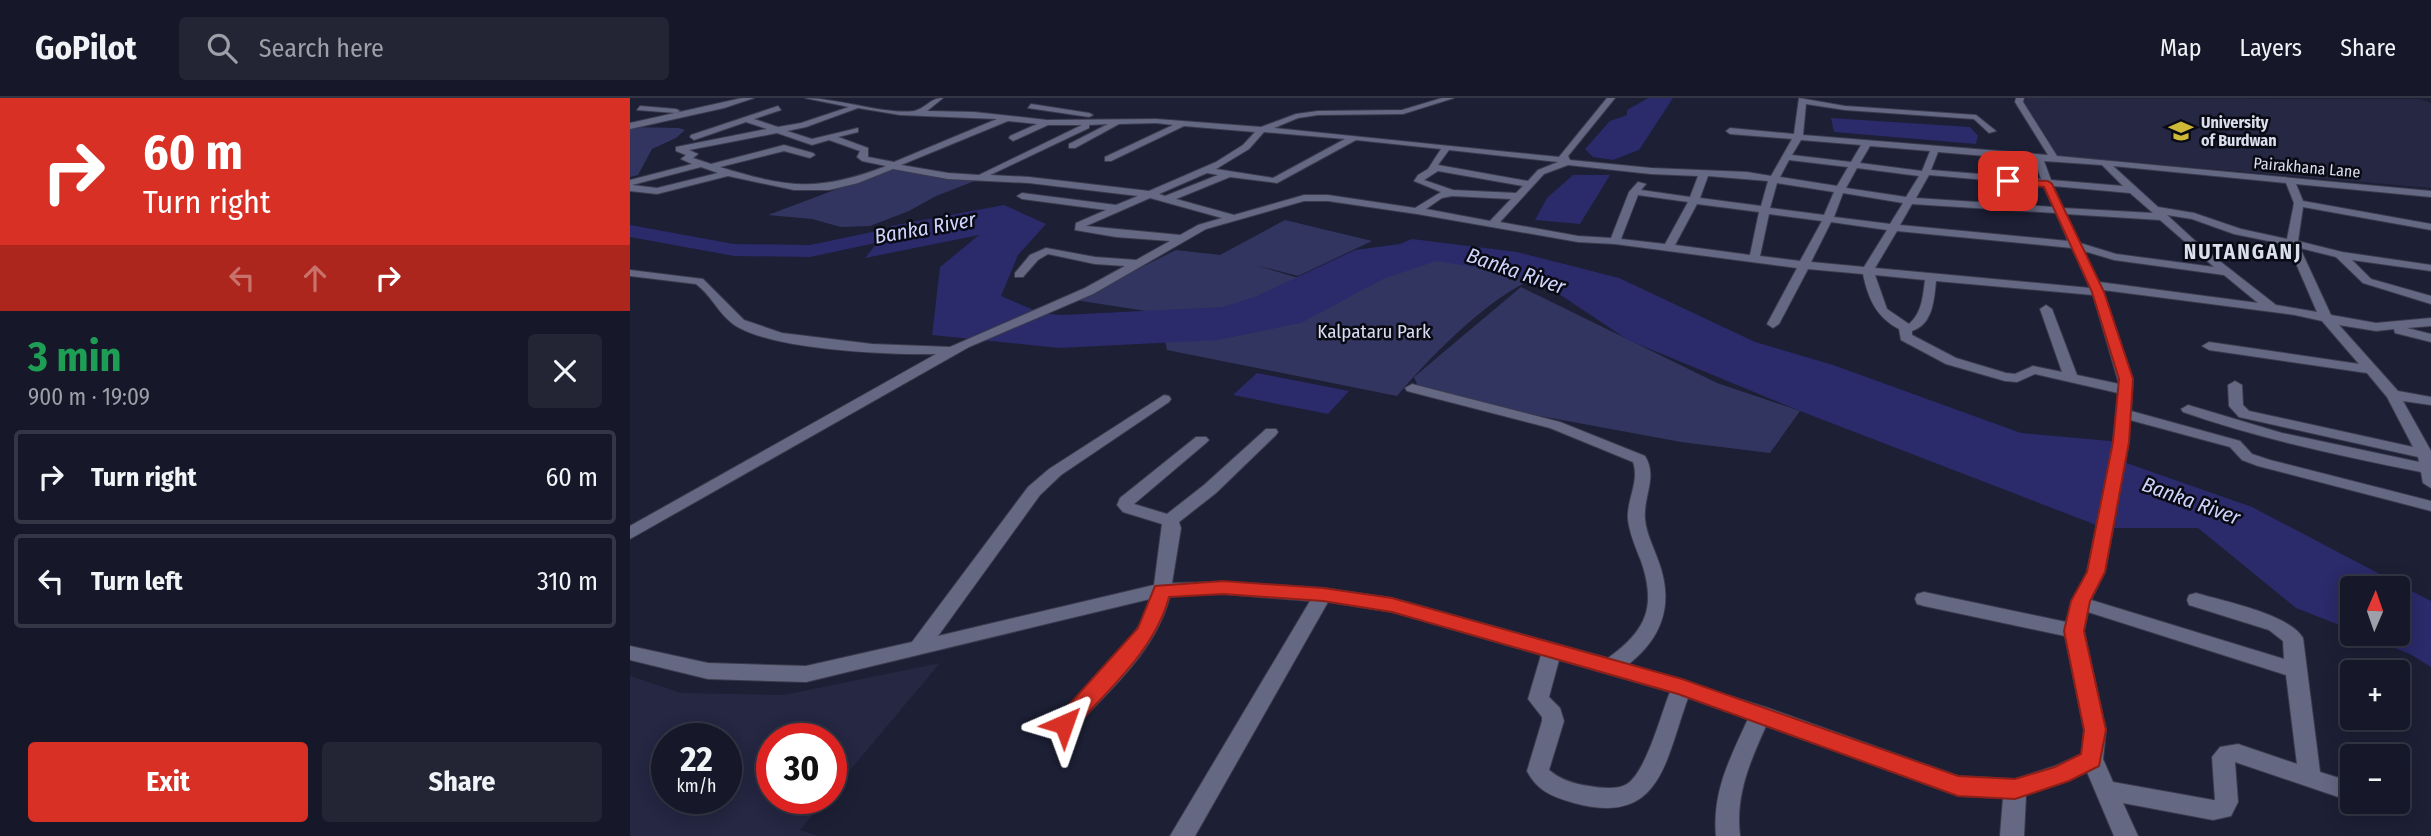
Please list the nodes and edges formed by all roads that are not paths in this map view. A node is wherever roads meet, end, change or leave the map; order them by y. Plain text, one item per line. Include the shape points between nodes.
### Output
1 (671, 98) edge
2 (750, 98) edge
3 (809, 98) edge
4 (939, 98) edge
5 (1450, 98) edge
6 (1611, 98) edge
7 (2020, 98) edge
8 (1803, 100) edge
9 (1031, 106) dead end
10 (856, 107) junction
11 (640, 108) junction
12 (778, 108) dead end
13 (630, 111) edge
14 (767, 111) junction
15 (693, 113) junction
16 (918, 114) junction
17 (745, 119) junction
18 (1007, 119) junction
19 (1098, 121) junction
20 (1120, 121) junction
21 (1047, 122) junction
22 (1079, 122) junction
23 (1181, 124) junction
24 (803, 125) junction
25 (630, 126) edge
26 (774, 129) junction
27 (855, 130) dead end
28 (1261, 130) junction
29 (1730, 131) dead end
30 (1992, 131) dead end
31 (834, 137) junction
32 (1355, 137) junction
33 (1798, 137) junction
34 (692, 138) dead end
35 (1013, 138) dead end
36 (1867, 143) junction
37 (1072, 146) dead end
38 (1447, 148) junction
39 (1935, 149) junction
40 (810, 155) dead end
41 (1787, 157) junction
42 (2039, 158) junction
43 (2054, 158) junction
44 (1108, 159) dead end
45 (1471, 161) junction
46 (1565, 161) junction
47 (895, 165) junction
48 (2106, 165) junction
49 (706, 166) junction
50 (1856, 167) junction
51 (1436, 168) junction
52 (1207, 170) junction
53 (1651, 171) junction
54 (727, 173) junction
55 (1704, 173) junction
56 (1926, 173) junction
57 (1228, 174) junction
58 (980, 177) junction
59 (1774, 179) junction
60 (2290, 182) junction
61 (1530, 184) junction
62 (2048, 184) junction
63 (630, 186) edge
64 (1840, 189) junction
65 (2134, 190) junction
66 (1452, 192) junction
67 (1634, 192) junction
68 (1148, 194) junction
69 (2431, 194) edge
70 (1022, 196) dead end
71 (1519, 196) junction
72 (2366, 197) dead end
73 (1166, 199) junction
74 (1694, 200) junction
75 (1911, 201) junction
76 (2299, 203) junction
77 (2431, 205) edge
78 (1116, 208) junction
79 (1763, 210) junction
80 (2060, 210) junction
81 (1417, 211) junction
82 (2159, 214) junction
83 (1231, 217) junction
84 (1828, 219) junction
85 (1493, 224) junction
86 (1894, 228) junction
87 (2431, 228) edge
88 (1178, 239) junction
89 (1615, 241) junction
90 (2292, 242) junction
91 (2076, 245) junction
92 (1668, 248) junction
93 (2340, 256) junction
94 (1754, 260) junction
95 (1138, 264) junction
96 (1802, 265) junction
97 (2431, 268) edge
98 (1868, 271) junction
99 (2228, 272) junction
100 (630, 273) edge
101 (1018, 275) dead end
102 (1930, 277) junction
103 (2097, 289) junction
104 (2431, 300) edge
105 (2046, 309) dead end
106 (2274, 309) junction
107 (2326, 318) junction
108 (2431, 323) edge
109 (1773, 324) dead end
110 (2390, 327) junction
111 (1906, 329) junction
112 (2431, 338) edge
113 (2209, 346) dead end
114 (958, 347) junction
115 (2372, 370) junction
116 (2071, 378) junction
117 (2235, 385) dead end
118 (1412, 388) dead end
119 (2125, 390) junction
120 (2393, 395) junction
121 (1164, 399) dead end
122 (2431, 401) edge
123 (2188, 409) dead end
124 (2123, 413) junction
125 (1271, 432) dead end
126 (1201, 440) dead end
127 (2428, 469) edge
128 (2431, 506) edge
129 (1170, 521) junction
130 (630, 533) edge
131 (1161, 590) junction
132 (1323, 595) junction
133 (1924, 599) dead end
134 (2196, 600) dead end
135 (2080, 603) junction
136 (2074, 631) junction
137 (918, 648) junction
138 (1552, 650) junction
139 (630, 653) edge
140 (1611, 667) junction
141 (2295, 670) junction
142 (1682, 687) junction
143 (1761, 714) junction
144 (1064, 724) dead end
145 (2092, 759) junction
146 (2310, 777) junction
147 (2340, 788) edge
148 (2015, 789) junction
149 (2105, 790) junction
150 (1181, 836) edge
151 (1728, 836) edge
152 (2012, 836) edge
153 (2126, 836) edge

1 - 11 street
2 - 15 street
3 - 10 street
4 - 16 street
5 - 28 street via 1403,112 1310,109
6 - 46 street via 1563,156
7 - 43 street
8 - 30 street via 1845,108 1976,117
8 - 33 street
9 - 22 street via 1091,116
10 - 16 street
10 - 24 street
11 - 13 street
11 - 15 street
12 - 14 street
14 - 17 street
14 - 24 street
15 - 25 street
16 - 18 street
17 - 26 street
17 - 34 street
18 - 21 street
18 - 47 street
19 - 20 street
19 - 22 street
19 - 58 street
20 - 23 street
20 - 37 street
21 - 22 street
21 - 35 street
23 - 28 street
23 - 44 street
24 - 26 street
24 - 31 street
26 - 31 street via 812,142
26 - 49 street via 680,148 693,154 686,159
27 - 31 street
28 - 32 street
28 - 52 street via 1235,156
29 - 33 street, Pairakhana Lane
31 - 47 street via 865,150 865,159
32 - 38 street
32 - 57 street via 1274,181
33 - 36 street, Pairakhana Lane
33 - 41 street
36 - 39 street, Pairakhana Lane
36 - 50 street
38 - 45 street
38 - 51 street via 1432,166
39 - 42 street, Pairakhana Lane
39 - 56 street
40 - 49 street via 785,148
41 - 50 street
41 - 59 street
42 - 43 street, Pairakhana Lane
42 - 62 street
43 - 48 street, Pairakhana Lane
45 - 46 street
45 - 51 street
45 - 61 street
46 - 53 street
46 - 61 street via 1541,172
47 - 54 street via 855,181 814,188
47 - 58 street via 931,174
48 - 60 street, Pairakhana Lane
48 - 65 street
49 - 54 street
49 - 63 street
50 - 56 street
50 - 64 street
51 - 66 street via 1419,181
52 - 57 street
52 - 68 street
53 - 55 street
53 - 67 street
54 - 63 street via 657,191
55 - 59 street
55 - 74 street
56 - 62 street
56 - 75 street
57 - 73 street
58 - 68 street
59 - 64 street
59 - 79 street
60 - 69 street, Pairakhana Lane
60 - 76 street
61 - 71 street
62 - 65 street
62 - 80 street
64 - 75 street
64 - 84 street
65 - 82 street
66 - 71 street
66 - 81 street
67 - 74 street
67 - 89 street
68 - 73 street
68 - 78 street
70 - 78 street
71 - 85 street
72 - 77 street
73 - 83 street
74 - 79 street
74 - 92 street
75 - 80 street
75 - 86 street
76 - 87 street
76 - 90 street
78 - 88 street via 1085,221 1080,228
79 - 84 street
79 - 94 street
80 - 82 street
80 - 91 street
81 - 83 street via 1316,197
81 - 85 street
82 - 90 street via 2194,216 2238,232
82 - 99 street
83 - 88 street
84 - 86 street
84 - 96 street
85 - 89 street
86 - 91 street
86 - 98 street
88 - 95 street
89 - 92 street
90 - 93 street
90 - 107 street
91 - 99 street via 2114,257
91 - 103 street
92 - 94 street
93 - 97 street
93 - 104 street via 2367,281
94 - 96 street
95 - 101 street via 1049,250 1038,253
95 - 114 street via 1101,285
96 - 98 street
96 - 109 street
98 - 102 street
98 - 111 street via 1885,316
99 - 106 street
100 - 114 street via 699,281 737,321 778,336 899,350
102 - 103 street
102 - 111 street via 1922,320
103 - 106 street
103 - 119 street via 2121,356
105 - 116 street
106 - 107 street
107 - 110 street via 2357,326
107 - 115 street
108 - 110 street
110 - 112 street
111 - 116 street via 1906,337 1966,366 2012,378 2034,370
113 - 115 street
114 - 130 street
115 - 120 street
116 - 119 street
117 - 127 street via 2236,406 2245,414
118 - 140 street via 1555,425 1639,459 1644,473 1636,515 1658,595 1654,625 1639,648
119 - 124 street
120 - 122 street
120 - 127 street
121 - 137 street via 1034,491
123 - 127 street via 2291,442
124 - 128 street via 2235,444 2247,457 2264,463
124 - 135 street via 2096,572
125 - 129 street
126 - 129 street via 1126,502 1129,508
129 - 131 street
131 - 132 street via 1223,588
131 - 137 street
131 - 144 street via 1145,632
132 - 138 street via 1392,605
132 - 150 street
133 - 136 street
134 - 141 street via 2287,631 2295,645
135 - 136 street
135 - 141 street
136 - 145 street via 2095,730
137 - 139 street via 806,674 708,671
138 - 140 street
138 - 142 street via 1537,693 1553,721 1538,771 1546,784 1588,796 1627,796 1640,788
140 - 142 street
141 - 146 street
142 - 143 street
143 - 148 street via 1958,786
143 - 151 street via 1727,797
145 - 148 street
145 - 149 street
146 - 147 street
146 - 149 street via 2251,756 2228,753 2223,757 2227,802 2223,809
148 - 152 street
149 - 153 street

